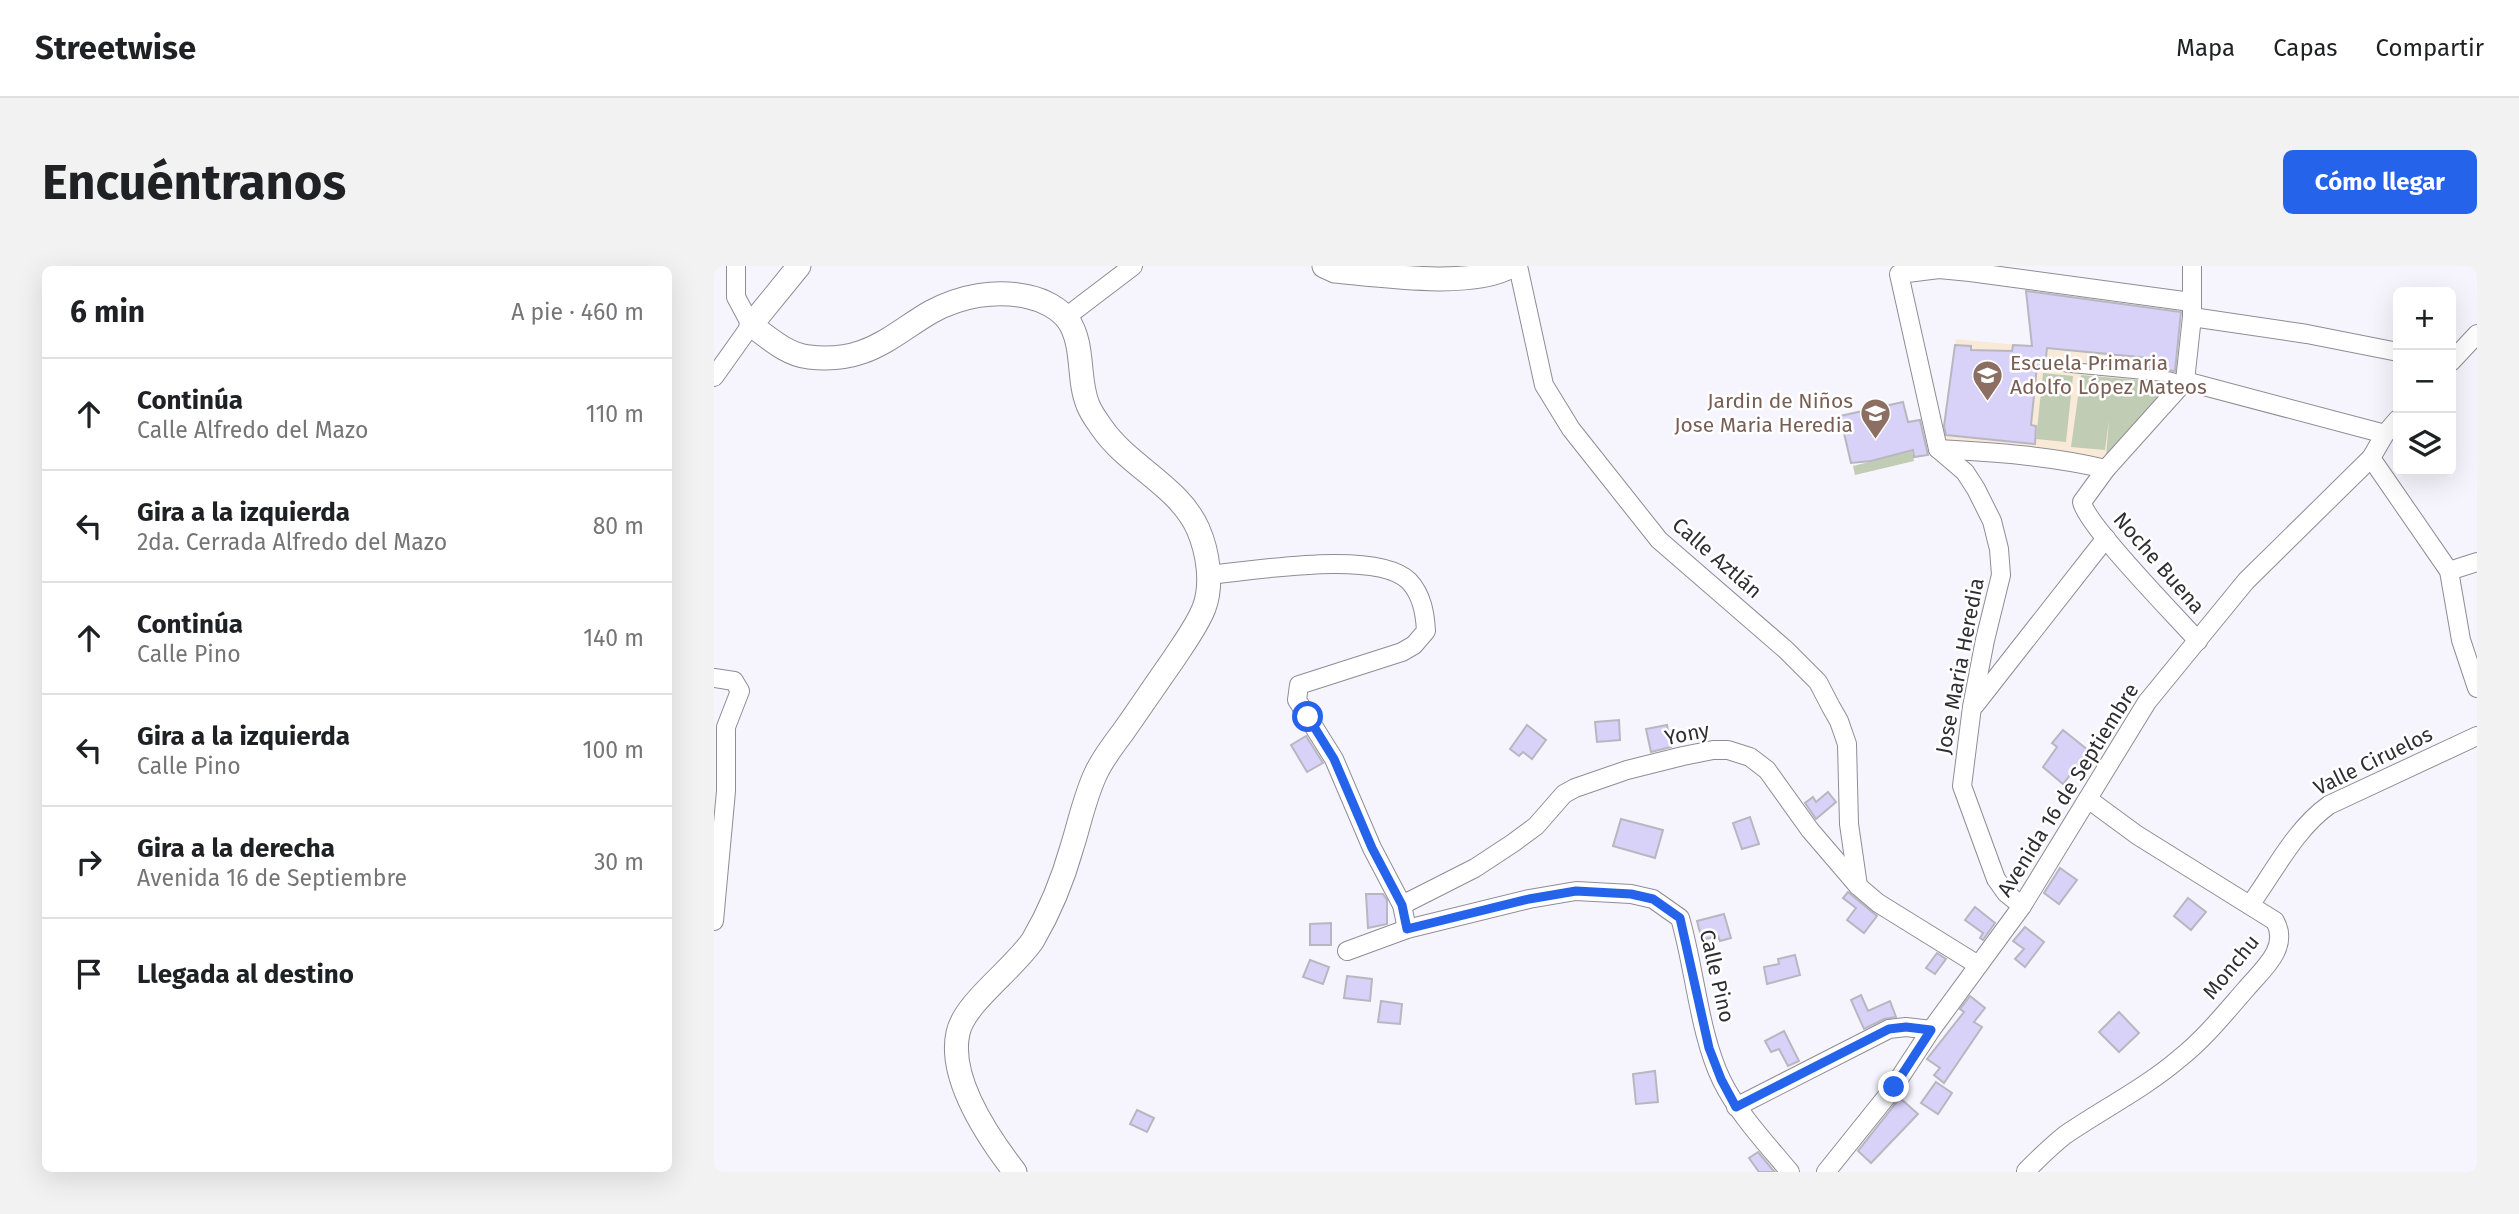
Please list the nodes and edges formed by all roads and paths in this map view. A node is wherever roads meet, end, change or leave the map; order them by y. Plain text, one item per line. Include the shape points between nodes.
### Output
1 (736, 266) edge
2 (799, 266) edge
3 (1133, 266) edge
4 (1324, 266) edge
5 (1511, 266) edge
6 (1518, 266) edge
7 (2192, 266) edge
8 (1477, 271) edge
9 (2191, 309) junction
10 (1066, 317) junction
11 (751, 325) junction
12 (2477, 334) edge
13 (2393, 351) edge
14 (2456, 357) edge
15 (2066, 367) dead end
16 (714, 377) edge
17 (2185, 381) junction
18 (2393, 425) edge
19 (2385, 434) junction
20 (1938, 449) junction
21 (2371, 458) junction
22 (2106, 469) junction
23 (2106, 538) junction
24 (2477, 562) edge
25 (2449, 571) junction
26 (1208, 575) junction
27 (2198, 641) junction
28 (714, 678) edge
29 (2477, 688) edge
30 (1972, 707) junction
31 (2477, 736) edge
32 (2088, 799) junction
33 (1858, 886) junction
34 (1402, 905) junction
35 (2250, 905) junction
36 (2022, 906) junction
37 (714, 920) edge
38 (1407, 929) junction
39 (1346, 951) dead end
40 (1979, 965) junction
41 (1931, 1030) junction
42 (1736, 1107) junction
43 (2026, 1171) edge
44 (1015, 1172) edge
45 (1790, 1172) edge
46 (1826, 1172) edge

1 - 11 street via 736,297
2 - 11 street
3 - 10 street
4 - 8 street via 1335,271 1437,279
5 - 8 street via 1504,271
6 - 33 street, Calle Aztlán via 1544,385 1571,429 1659,540 1818,682 1846,744 1849,824
7 - 9 street
9 - 13 street
9 - 17 street
9 - 20 street via 1970,272 1939,269 1899,274
10 - 11 street via 1044,301 1017,294 978,295 932,311 886,341 835,358 795,354
10 - 26 street via 1078,346 1087,402 1112,443 1188,512 1204,546
11 - 16 street
12 - 14 street
15 - 17 lane
17 - 19 street
17 - 22 street
18 - 19 street, Avenida 16 de Septiembre
19 - 21 street, Avenida 16 de Septiembre
20 - 22 street via 2064,460
20 - 30 street, Jose Maria Heredia via 1965,472 1976,489 1999,549 2001,575
21 - 25 street
21 - 27 street, Avenida 16 de Septiembre via 2246,581
22 - 23 street, Noche Buena via 2082,502
23 - 27 street, Noche Buena
23 - 30 street
24 - 25 street
25 - 29 street via 2461,640
26 - 34 street via 1356,563 1408,579 1419,595 1426,631 1414,645 1299,685 1297,700 1334,759
26 - 44 street via 1204,607 1190,634 1099,767 1066,868 1039,930 1024,953 967,1011 958,1032 962,1083 998,1151
27 - 32 street, Avenida 16 de Septiembre via 2147,702
28 - 37 street via 734,681 740,691 726,727 726,792
30 - 36 street, Jose Maria Heredia via 1962,786 1996,878
31 - 35 street, Valle Ciruelos via 2317,813
32 - 35 street, Monchu
32 - 36 street, Avenida 16 de Septiembre
33 - 34 street, Yony via 1767,770 1739,752 1713,750 1627,770 1575,788 1513,844
33 - 40 street, Yony via 1897,917
34 - 38 street
35 - 43 street, Monchu via 2278,927 2279,944 2271,960 2179,1060 2063,1137
36 - 40 street, Avenida 16 de Septiembre
38 - 39 street, Calle Pino
38 - 42 street, Calle Pino via 1576,891 1653,899 1680,918 1709,1048
40 - 41 street, Avenida 16 de Septiembre
41 - 42 street via 1906,1027 1881,1032
41 - 46 street, Avenida 16 de Septiembre via 1891,1091
42 - 45 street, Calle Pino

